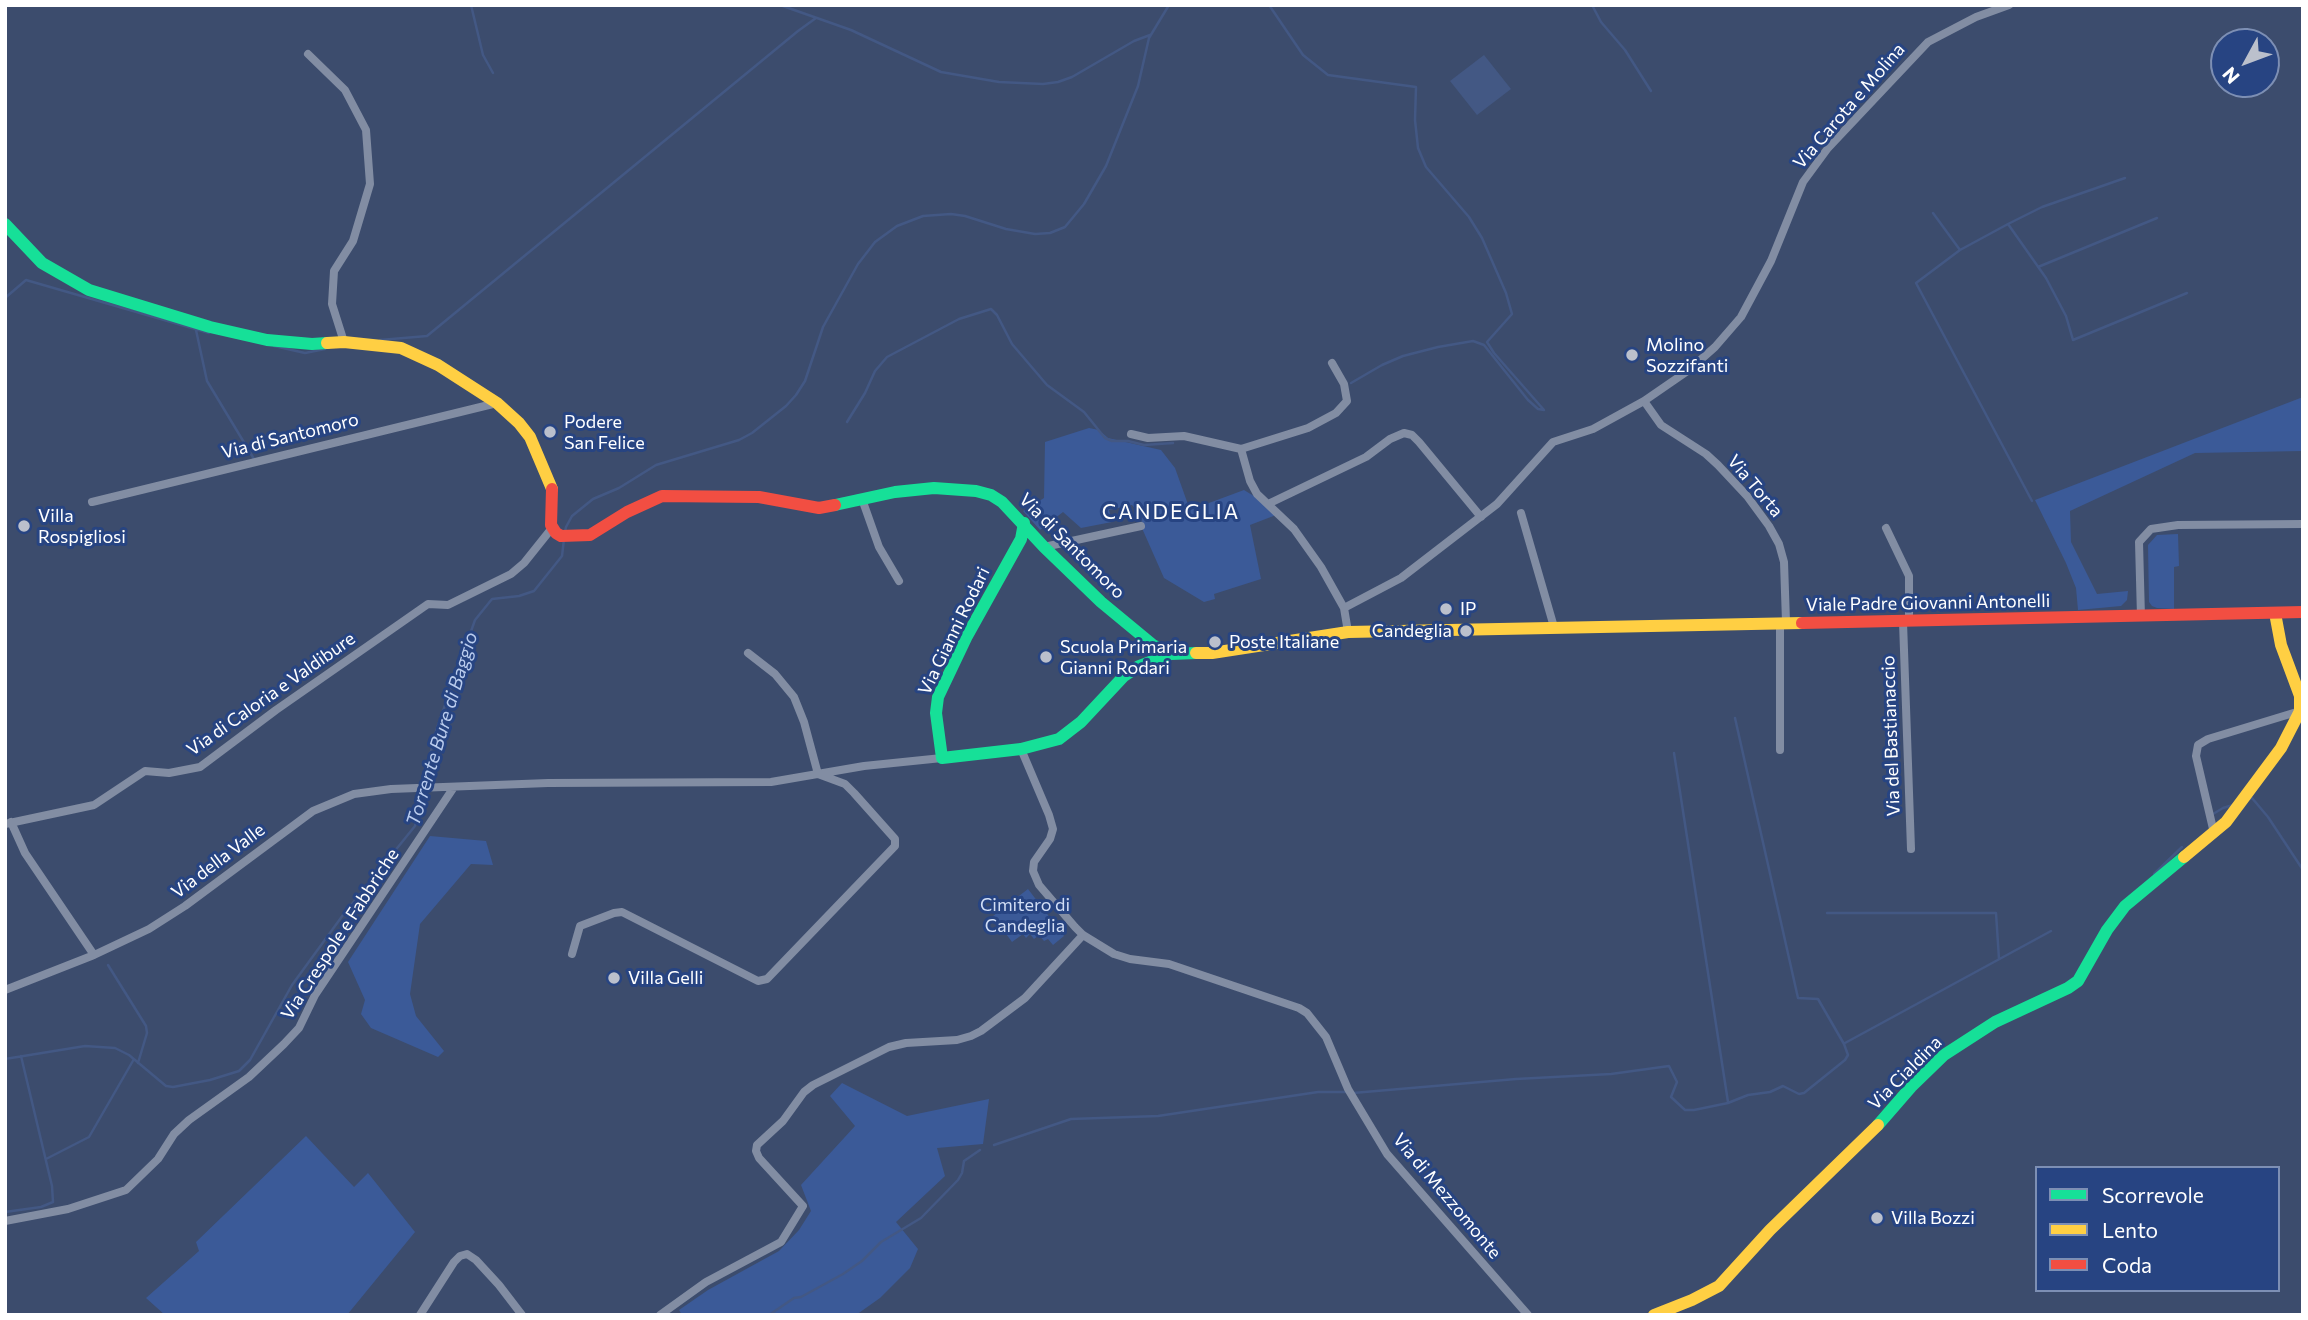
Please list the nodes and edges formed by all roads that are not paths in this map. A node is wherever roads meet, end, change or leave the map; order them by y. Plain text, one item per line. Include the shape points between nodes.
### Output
1 (2009, 5) edge
2 (307, 54) dead end
3 (5, 224) edge
4 (344, 342) junction
5 (1332, 363) dead end
6 (1644, 401) junction
7 (497, 403) junction
8 (1131, 434) dead end
9 (1241, 449) junction
10 (862, 499) junction
11 (92, 502) dead end
12 (1268, 504) junction
13 (1521, 513) dead end
14 (1481, 517) junction
15 (1024, 523) junction
16 (2303, 524) edge
17 (1140, 526) dead end
18 (1886, 528) dead end
19 (562, 533) junction
20 (1021, 539) junction
21 (1040, 542) junction
22 (899, 581) dead end
23 (1344, 608) junction
24 (2303, 612) edge
25 (2274, 613) junction
26 (2141, 617) junction
27 (1906, 622) junction
28 (1783, 623) junction
29 (1554, 627) junction
30 (1349, 632) junction
31 (748, 653) dead end
32 (1171, 654) junction
33 (2300, 711) junction
34 (1021, 749) junction
35 (1780, 750) dead end
36 (942, 758) junction
37 (818, 774) junction
38 (454, 787) junction
39 (8, 823) edge
40 (2214, 833) junction
41 (1911, 849) dead end
42 (1083, 935) junction
43 (572, 954) dead end
44 (94, 955) junction
45 (5, 990) edge
46 (5, 1221) edge
47 (420, 1315) edge
48 (522, 1315) edge
49 (660, 1315) edge
50 (1528, 1315) edge
51 (1654, 1315) edge

1 - 6 street, Via Carota e Molina via 1928,42 1828,148 1803,182 1771,261 1736,326 1689,370
2 - 4 street via 345,90 366,130 370,184 353,241 334,271 332,304
3 - 4 main road via 41,263 89,290 267,340
4 - 7 main road via 401,348 419,355
5 - 9 street via 1348,397 1341,409 1308,428
6 - 14 street, Via Carota e Molina via 1593,429 1553,443
6 - 28 street, Via Torta via 1661,425 1718,465 1769,526 1784,562
7 - 11 street, Via di Santomoro
7 - 19 main road via 519,423 539,453 552,489 550,522
8 - 9 street via 1184,436
9 - 12 street via 1252,486
10 - 15 main road, Via di Santomoro via 934,488 976,491 1002,502
10 - 19 main road, Via di Santomoro via 819,508 760,497 662,496 595,533
10 - 22 street via 879,547
12 - 14 street via 1366,457 1404,433 1419,442
12 - 23 street via 1307,546
13 - 29 street
14 - 23 street, Via Carota e Molina via 1401,578
15 - 20 main road, Via Gianni Rodari
15 - 21 main road, Via di Santomoro
16 - 26 street via 2151,529 2139,542
17 - 21 street
18 - 27 street, Via del Bastianaccio via 1909,576
19 - 39 street, Via di Caloria e Valdibure via 511,573 448,605 428,604 200,767 169,773 145,771 94,805
20 - 21 main road
20 - 36 main road, Via Gianni Rodari via 938,697
21 - 32 main road, Via di Santomoro via 1091,594 1153,645
23 - 30 street
24 - 25 main road, Viale Padre Giovanni Antonelli
25 - 26 main road, Viale Padre Giovanni Antonelli
25 - 33 main road via 2300,693
26 - 27 main road, Viale Padre Giovanni Antonelli
27 - 28 main road, Viale Padre Giovanni Antonelli
27 - 41 street, Via del Bastianaccio
28 - 29 main road, Viale Padre Giovanni Antonelli
28 - 35 street, Via Torta
29 - 30 main road, Viale Padre Giovanni Antonelli
30 - 32 main road, Viale Padre Giovanni Antonelli via 1212,653
31 - 37 street via 794,697
32 - 34 main road via 1124,676 1064,737
33 - 40 main road, Via Cialdina via 2281,748
33 - 40 street via 2199,745 2196,756
34 - 36 main road
34 - 42 street, Via di Mezzomonte via 1053,829 1034,862 1034,876
36 - 37 street
37 - 38 street via 771,782
37 - 43 street via 855,793 895,839 895,846 767,979 758,981 622,912 580,926
38 - 44 street, Via della Valle via 367,792 325,804 164,920
38 - 46 street, Via Crespole e Fabbriche via 314,995 299,1028 284,1044 249,1077 189,1120 126,1190 68,1209
39 - 44 street, Via di Caloria e Valdibure
40 - 51 main road, Via Cialdina via 2125,906 2078,981 1995,1022 1944,1055 1720,1286
42 - 49 street via 1025,998 981,1031 957,1040 889,1047 804,1092 783,1121 757,1145 759,1158 803,1206 781,1242 706,1282
42 - 50 street, Via di Mezzomonte via 1114,954 1169,964 1307,1013 1325,1037 1348,1089 1387,1154
44 - 45 street, Via della Valle
47 - 48 street via 453,1262 467,1254

